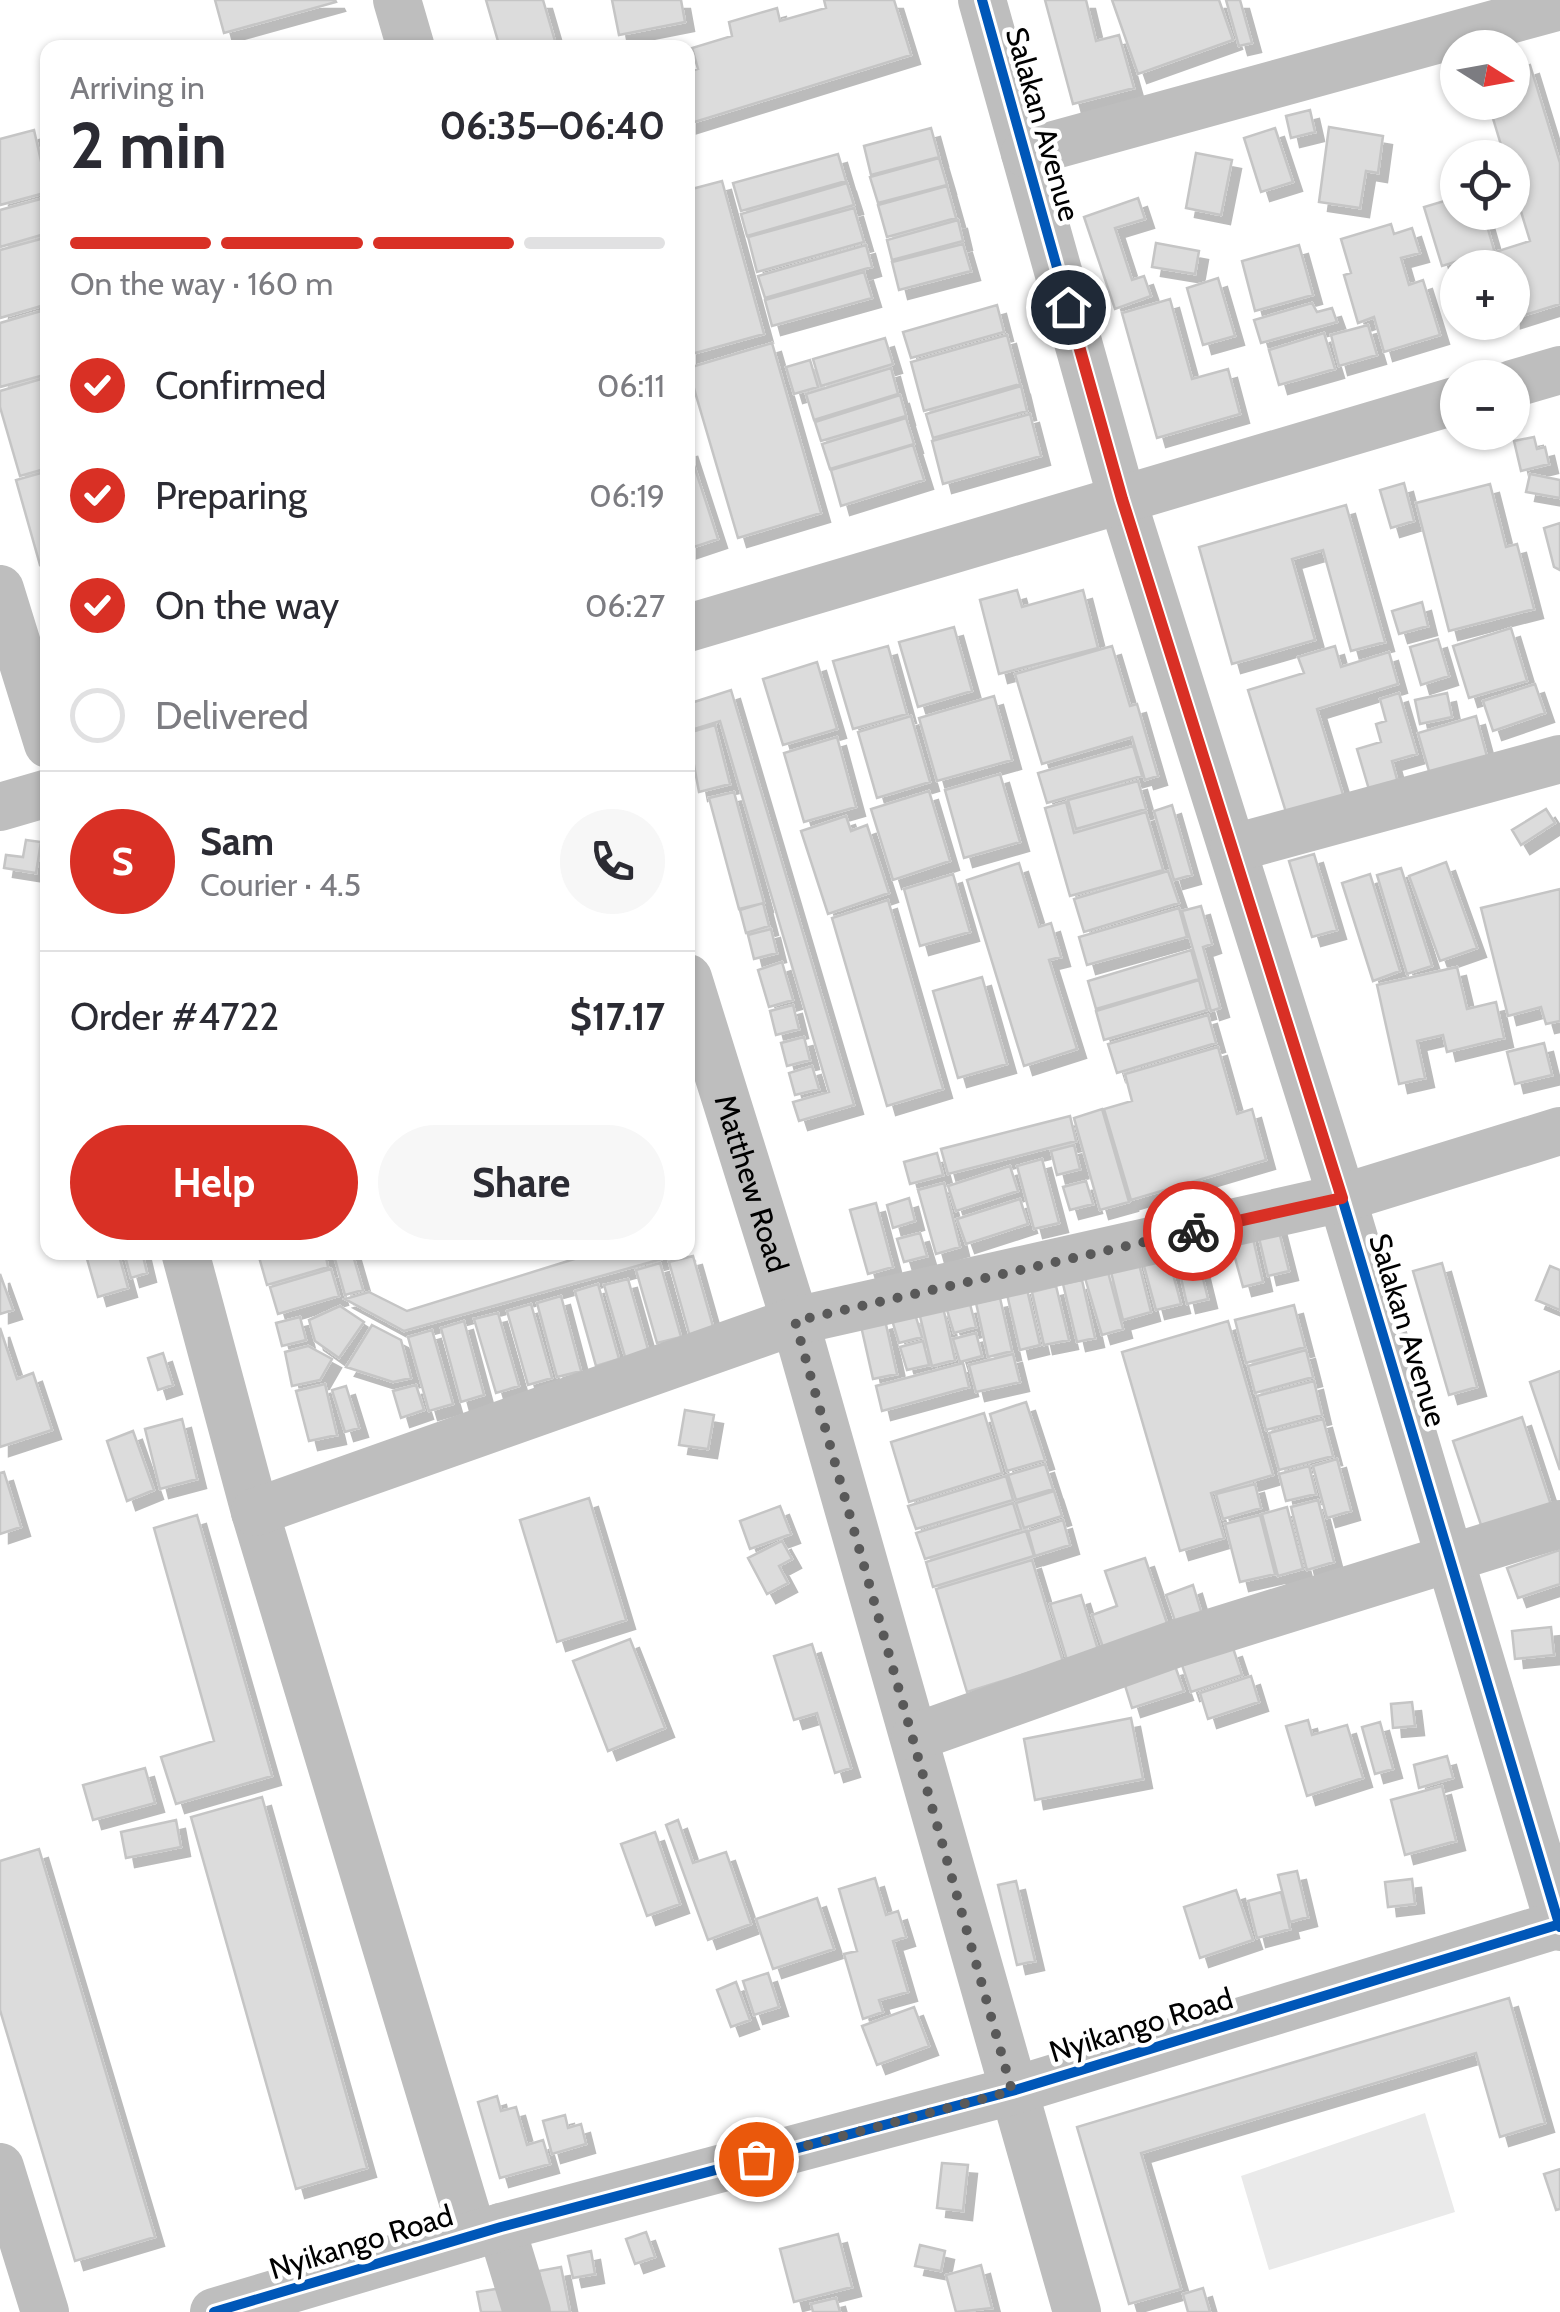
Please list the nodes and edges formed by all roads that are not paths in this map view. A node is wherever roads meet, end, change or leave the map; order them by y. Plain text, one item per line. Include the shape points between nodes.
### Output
1 (398, 0) edge
2 (982, 0) edge
3 (1560, 6) edge
4 (409, 40) edge
5 (1025, 153) junction
6 (1560, 370) edge
7 (1530, 379) edge
8 (1440, 405) edge
9 (1122, 499) junction
10 (0, 588) edge
11 (695, 626) edge
12 (40, 718) edge
13 (1560, 760) edge
14 (40, 794) edge
15 (0, 807) edge
16 (1234, 848) junction
17 (695, 1000) edge
18 (1560, 1131) edge
19 (1342, 1198) junction
20 (187, 1260) edge
21 (795, 1321) junction
22 (255, 1512) junction
23 (1560, 1524) edge
24 (1452, 1558) junction
25 (915, 1738) junction
26 (1560, 1925) edge
27 (1012, 2091) junction
28 (0, 2167) edge
29 (487, 2231) junction
30 (45, 2312) edge
31 (214, 2312) edge
32 (527, 2312) edge
33 (1077, 2312) edge

1 - 4 street
2 - 5 street, Salakan Avenue
3 - 5 street
5 - 9 street, Salakan Avenue
6 - 7 street
8 - 9 street
9 - 11 street
9 - 16 street, Salakan Avenue
10 - 12 street
13 - 16 street
14 - 15 street
16 - 19 street, Salakan Avenue
17 - 21 street, Matthew Road
18 - 19 street
19 - 21 street
19 - 24 street, Salakan Avenue
20 - 22 street
21 - 22 street
21 - 25 street, Matthew Road
22 - 29 street
23 - 24 street
24 - 25 street via 1178,1643
24 - 26 street, Salakan Avenue
25 - 27 street, Matthew Road
26 - 27 street, Nyikango Road
27 - 29 street, Nyikango Road
27 - 33 street, Matthew Road
28 - 30 street
29 - 31 street, Nyikango Road
29 - 32 street

